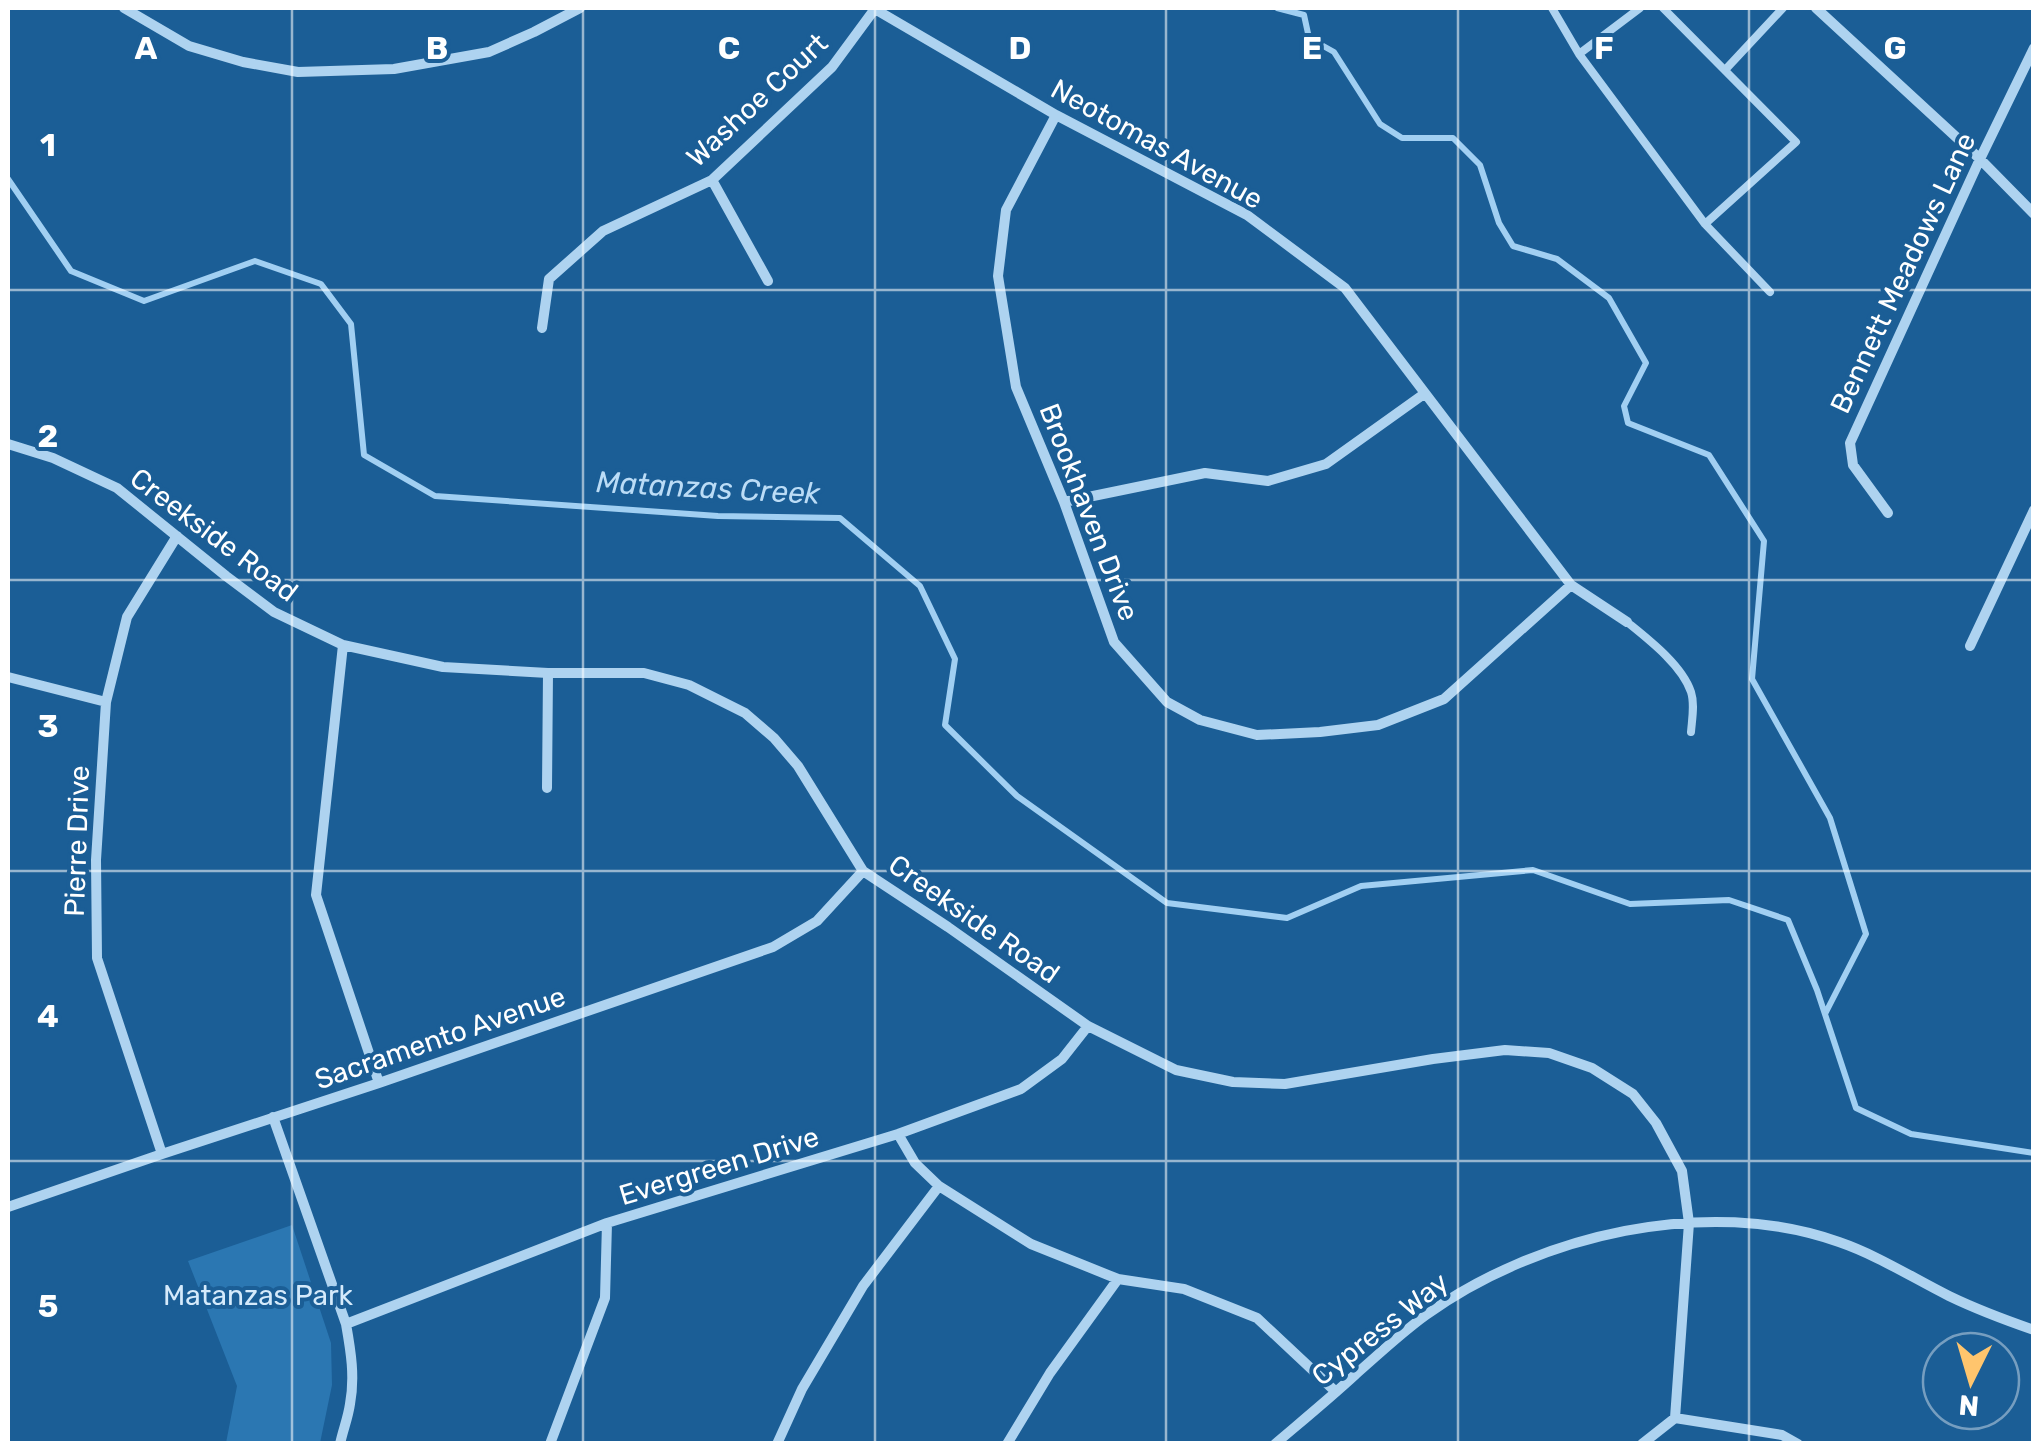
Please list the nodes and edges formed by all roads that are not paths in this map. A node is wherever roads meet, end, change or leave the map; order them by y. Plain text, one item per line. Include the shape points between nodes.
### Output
1 (124, 8) edge
2 (580, 8) edge
3 (874, 8) edge
4 (1552, 8) edge
5 (1640, 8) edge
6 (1663, 8) edge
7 (1783, 8) edge
8 (1816, 8) edge
9 (2034, 48) edge
10 (1579, 54) junction
11 (1724, 70) junction
12 (1056, 115) junction
13 (1980, 159) junction
14 (712, 180) junction
15 (2034, 214) edge
16 (1704, 224) junction
17 (768, 282) dead end
18 (1770, 292) dead end
19 (542, 328) dead end
20 (1424, 394) junction
21 (8, 444) edge
22 (1064, 502) junction
23 (2034, 510) edge
24 (1888, 513) dead end
25 (177, 536) junction
26 (1571, 585) junction
27 (1627, 622) joint
28 (343, 645) junction
29 (1970, 646) dead end
30 (548, 674) junction
31 (8, 677) edge
32 (106, 702) junction
33 (1691, 732) dead end
34 (547, 788) dead end
35 (863, 870) junction
36 (1088, 1026) junction
37 (379, 1083) junction
38 (273, 1117) junction
39 (898, 1134) junction
40 (162, 1154) junction
41 (940, 1186) junction
42 (8, 1207) edge
43 (1689, 1223) junction
44 (607, 1224) junction
45 (1118, 1279) junction
46 (346, 1324) junction
47 (2034, 1330) edge
48 (1336, 1392) junction
49 (1675, 1418) junction
50 (340, 1444) edge
51 (550, 1444) edge
52 (777, 1444) edge
53 (1007, 1444) edge
54 (1275, 1444) edge
55 (1642, 1444) edge
56 (1798, 1444) edge

1 - 2 street via 189,46 298,72 394,69 489,52
3 - 12 street, Neotomas Avenue
3 - 14 street, Washoe Court via 832,68
4 - 10 lane
5 - 10 lane
6 - 11 lane
7 - 11 lane
8 - 13 street
9 - 13 street, Bennett Meadows Lane
10 - 16 lane
11 - 16 lane via 1796,142
12 - 20 street, Neotomas Avenue via 1247,215 1345,288
12 - 22 street, Brookhaven Drive via 1006,210 998,276 1016,388
13 - 15 street
13 - 24 street, Bennett Meadows Lane via 1850,443 1852,465
14 - 17 street
14 - 19 street, Washoe Court via 603,230 549,279
16 - 18 lane
20 - 22 street via 1326,464 1268,480 1204,473
20 - 26 street, Neotomas Avenue
21 - 25 street, Creekside Road via 117,488
22 - 26 street, Brookhaven Drive via 1114,642 1167,702 1200,720 1257,736 1378,725 1444,699
23 - 29 street
25 - 28 street, Creekside Road via 274,612
25 - 32 street, Pierre Drive via 127,617
26 - 27 street, Neotomas Avenue
27 - 33 lane via 1656,644 1691,692
28 - 30 street, Creekside Road via 443,667
28 - 37 street via 316,895
30 - 34 street
30 - 35 street, Creekside Road via 644,673 744,713 798,766
31 - 32 street
32 - 40 street, Pierre Drive via 97,958
35 - 36 street, Creekside Road
35 - 37 street, Sacramento Avenue via 816,921 772,947
36 - 39 street, Evergreen Drive via 1062,1059 1021,1089
36 - 43 street, Creekside Road via 1176,1070 1233,1082 1285,1084 1506,1050 1550,1053 1634,1094 1682,1171
37 - 38 street, Sacramento Avenue
38 - 40 street, Sacramento Avenue
38 - 46 street
39 - 41 street via 915,1164
39 - 44 street, Evergreen Drive
40 - 42 street, Sacramento Avenue
41 - 45 street via 1031,1244
41 - 52 street via 863,1286
43 - 47 street, Cypress Way via 1801,1230
43 - 48 street, Cypress Way via 1577,1242 1490,1276 1426,1315
43 - 49 street, Creekside Road
44 - 46 street, Evergreen Drive
44 - 51 street via 605,1298
45 - 48 street via 1184,1290 1257,1318
45 - 53 street
46 - 50 street via 353,1380
48 - 54 street, Cypress Way
49 - 55 street
49 - 56 street via 1782,1434

